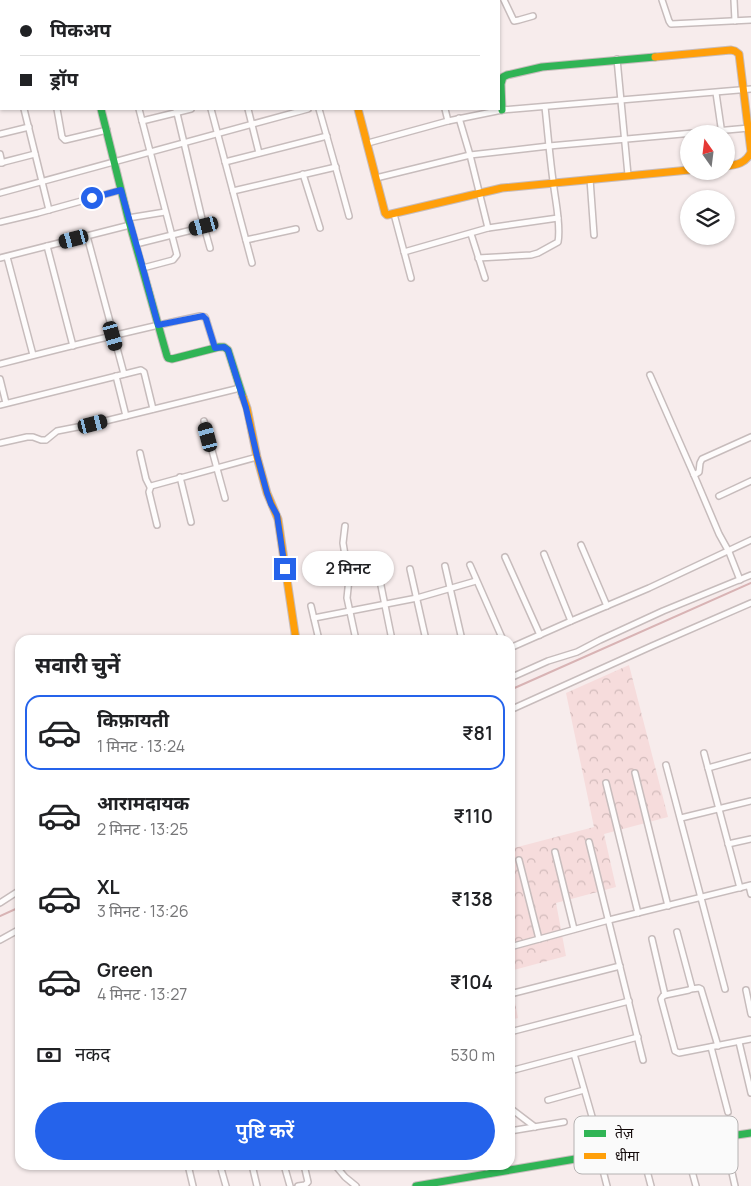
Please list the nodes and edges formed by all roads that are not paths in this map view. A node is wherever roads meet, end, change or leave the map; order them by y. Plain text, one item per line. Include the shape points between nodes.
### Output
1 (504, 0) edge
2 (662, 0) edge
3 (734, 0) edge
4 (533, 16) dead end
5 (751, 20) edge
6 (735, 21) junction
7 (617, 59) junction
8 (747, 90) edge
9 (716, 93) junction
10 (620, 101) junction
11 (545, 107) junction
12 (24, 110) edge
13 (57, 110) edge
14 (101, 110) edge
15 (139, 110) edge
16 (211, 110) edge
17 (248, 110) edge
18 (304, 110) edge
19 (318, 110) edge
20 (358, 110) edge
21 (445, 110) edge
22 (502, 110) junction
23 (176, 111) edge
24 (459, 118) junction
25 (142, 121) junction
26 (448, 121) junction
27 (252, 123) junction
28 (721, 125) edge
29 (29, 126) junction
30 (750, 128) edge
31 (107, 130) junction
32 (735, 130) edge
33 (218, 132) junction
34 (0, 134) edge
35 (680, 135) edge
36 (327, 136) junction
37 (624, 139) junction
38 (183, 142) junction
39 (368, 143) junction
40 (549, 146) junction
41 (150, 151) junction
42 (259, 153) junction
43 (0, 154) edge
44 (35, 154) junction
45 (470, 156) junction
46 (114, 161) junction
47 (225, 162) junction
48 (1, 163) edge
49 (735, 165) edge
50 (336, 167) junction
51 (680, 171) edge
52 (303, 174) junction
53 (628, 174) junction
54 (376, 178) junction
55 (590, 179) junction
56 (42, 182) junction
57 (553, 182) junction
58 (121, 190) junction
59 (233, 191) junction
60 (480, 192) junction
61 (0, 193) edge
62 (49, 210) junction
63 (165, 212) junction
64 (394, 214) junction
65 (349, 216) dead end
66 (558, 218) junction
67 (129, 221) junction
68 (0, 222) edge
69 (204, 226) junction
70 (320, 228) dead end
71 (488, 228) junction
72 (296, 230) dead end
73 (471, 234) junction
74 (171, 235) junction
75 (594, 235) dead end
76 (87, 236) junction
77 (246, 240) junction
78 (136, 244) junction
79 (47, 246) junction
80 (210, 248) dead end
81 (404, 252) junction
82 (7, 257) junction
83 (0, 258) edge
84 (478, 258) junction
85 (252, 263) dead end
86 (143, 268) junction
87 (411, 278) dead end
88 (484, 278) dead end
89 (158, 325) junction
90 (113, 336) junction
91 (73, 346) junction
92 (215, 348) junction
93 (33, 355) junction
94 (0, 356) edge
95 (1, 364) edge
96 (124, 374) junction
97 (650, 375) dead end
98 (116, 376) junction
99 (0, 379) edge
100 (240, 388) junction
101 (6, 403) junction
102 (0, 405) edge
103 (153, 409) junction
104 (126, 416) junction
105 (204, 421) dead end
106 (751, 437) edge
107 (0, 443) edge
108 (140, 453) dead end
109 (257, 456) junction
110 (217, 468) junction
111 (697, 474) junction
112 (180, 478) junction
113 (751, 481) edge
114 (150, 487) junction
115 (719, 496) dead end
116 (225, 498) dead end
117 (191, 522) dead end
118 (157, 525) dead end
119 (344, 526) dead end
120 (751, 540) edge
121 (581, 545) dead end
122 (729, 552) junction
123 (544, 554) dead end
124 (505, 557) dead end
125 (376, 561) dead end
126 (470, 565) dead end
127 (445, 566) dead end
128 (410, 569) dead end
129 (751, 575) edge
130 (740, 580) junction
131 (476, 582) junction
132 (450, 589) junction
133 (417, 598) junction
134 (751, 603) edge
135 (385, 605) junction
136 (311, 606) dead end
137 (607, 606) junction
138 (350, 611) junction
139 (314, 618) junction
140 (570, 621) junction
141 (295, 635) edge
142 (318, 635) edge
143 (355, 635) edge
144 (391, 635) edge
145 (425, 635) edge
146 (461, 635) edge
147 (501, 635) edge
148 (540, 635) junction
149 (515, 646) edge
150 (515, 676) edge
151 (515, 708) edge
152 (704, 753) dead end
153 (751, 756) edge
154 (666, 765) dead end
155 (708, 768) junction
156 (635, 772) dead end
157 (606, 783) dead end
158 (751, 801) edge
159 (718, 809) junction
160 (681, 818) junction
161 (751, 838) edge
162 (589, 842) dead end
163 (728, 844) junction
164 (555, 852) dead end
165 (519, 860) dead end
166 (750, 885) edge
167 (740, 888) junction
168 (15, 893) edge
169 (751, 894) edge
170 (702, 897) junction
171 (0, 903) edge
172 (668, 906) junction
173 (638, 913) junction
174 (609, 920) junction
175 (574, 929) junction
176 (15, 932) edge
177 (677, 932) dead end
178 (539, 939) junction
179 (652, 939) dead end
180 (0, 940) edge
181 (515, 946) edge
182 (620, 966) junction
183 (692, 989) junction
184 (725, 989) dead end
185 (746, 990) dead end
186 (515, 993) edge
187 (665, 995) junction
188 (629, 1001) junction
189 (751, 1014) edge
190 (515, 1031) edge
191 (638, 1037) junction
192 (751, 1039) edge
193 (739, 1042) junction
194 (718, 1046) junction
195 (711, 1047) junction
196 (574, 1054) junction
197 (643, 1060) dead end
198 (515, 1070) edge
199 (584, 1090) junction
200 (751, 1093) edge
201 (548, 1100) dead end
202 (515, 1112) edge
203 (728, 1112) dead end
204 (591, 1116) edge
205 (564, 1122) dead end
206 (534, 1127) junction
207 (515, 1130) edge
208 (751, 1133) edge
209 (738, 1135) edge
210 (574, 1159) edge
211 (189, 1170) edge
212 (221, 1170) edge
213 (253, 1170) edge
214 (285, 1170) edge
215 (305, 1170) edge
216 (339, 1170) edge
217 (488, 1170) edge
218 (512, 1170) edge
219 (515, 1170) edge
220 (489, 1174) junction
221 (433, 1185) edge
222 (193, 1186) edge
223 (226, 1186) edge
224 (257, 1186) edge
225 (290, 1186) edge
226 (298, 1186) edge
227 (356, 1186) edge
228 (416, 1186) edge

1 - 4 street via 514,20
2 - 6 street via 671,24
3 - 6 street
5 - 6 street
7 - 8 street via 731,50 738,54
7 - 10 street
7 - 22 street via 542,66 507,75 501,84
8 - 9 street
8 - 30 street
9 - 10 street
9 - 28 street
10 - 11 street
10 - 37 street
11 - 22 street
11 - 40 street
12 - 29 street
13 - 31 street via 65,140
14 - 31 street
15 - 25 street
16 - 33 street
17 - 27 street
18 - 27 street
19 - 36 street
20 - 39 street
21 - 26 street
22 - 24 street
23 - 25 street
23 - 38 street
24 - 26 street
24 - 45 street
25 - 41 street
26 - 39 street
27 - 33 street
27 - 42 street
29 - 34 street
29 - 44 street
30 - 32 street
30 - 49 street via 749,158
31 - 46 street
33 - 38 street
33 - 47 street
35 - 37 street
36 - 42 street
36 - 50 street
37 - 40 street
37 - 53 street
38 - 41 street
38 - 69 street
39 - 54 street
40 - 45 street
40 - 57 street
41 - 46 street
41 - 63 street
42 - 47 street
43 - 48 street
44 - 48 street
44 - 56 street
45 - 54 street
45 - 60 street
46 - 56 street
46 - 58 street
47 - 59 street
50 - 52 street
50 - 65 street
51 - 53 street
52 - 59 street
52 - 70 street
53 - 55 street
54 - 64 street via 385,213
55 - 57 street
55 - 75 street
56 - 61 street
56 - 62 street
57 - 60 street
57 - 66 street
58 - 62 street
58 - 67 street
59 - 77 street
60 - 64 street
60 - 71 street
62 - 68 street
63 - 67 street
63 - 74 street
64 - 81 street
66 - 71 street
66 - 84 street via 559,240 556,243 534,254
67 - 76 street
67 - 78 street
69 - 74 street
69 - 80 street
71 - 73 street
72 - 77 street
73 - 81 street
73 - 84 street
74 - 78 street
74 - 86 street via 177,254 175,258
76 - 79 street
76 - 90 street
77 - 85 street
78 - 86 street
79 - 82 street
79 - 91 street
81 - 87 street
82 - 83 street
82 - 93 street
84 - 88 street
86 - 89 street
89 - 90 street
89 - 92 street via 203,316
89 - 92 street via 170,359
90 - 91 street
90 - 96 street
91 - 93 street
92 - 100 street via 228,350
93 - 95 street
94 - 95 street
96 - 98 street
96 - 103 street via 144,371
97 - 111 street
98 - 101 street
98 - 104 street
99 - 101 street
100 - 103 street
100 - 109 street
101 - 102 street
103 - 104 street
104 - 107 street via 57,431 46,440 27,437
105 - 110 street
106 - 111 street via 702,459
108 - 114 street
109 - 110 street
109 - 141 street via 268,498 278,519
110 - 112 street
110 - 116 street
111 - 122 street via 718,534
112 - 114 street
112 - 117 street
113 - 115 street
114 - 118 street
119 - 138 street via 342,544 349,579 347,598
120 - 122 street
121 - 137 street
122 - 130 street
122 - 137 street
123 - 140 street
124 - 148 street
125 - 135 street
126 - 131 street
127 - 132 street
128 - 133 street
129 - 130 street
130 - 150 street
131 - 132 street
131 - 147 street
132 - 133 street
132 - 146 street
133 - 135 street
133 - 145 street
134 - 151 street
135 - 138 street
135 - 144 street
136 - 139 street
137 - 140 street
138 - 139 street
138 - 143 street
139 - 142 street
140 - 148 street
148 - 149 street
152 - 155 street
153 - 155 street
154 - 160 street
155 - 159 street
156 - 172 street
157 - 173 street
158 - 159 street
159 - 160 street
159 - 163 street
160 - 170 street
161 - 163 street
162 - 174 street
163 - 167 street
164 - 175 street
165 - 178 street
166 - 167 street
166 - 169 street
167 - 170 street
168 - 171 street
170 - 172 street
170 - 184 street
172 - 173 street
173 - 174 street
174 - 175 street
174 - 182 street
175 - 178 street
176 - 180 street
177 - 183 street
178 - 181 street
179 - 187 street
182 - 186 street
182 - 188 street
183 - 187 street
183 - 194 street via 701,989
185 - 189 street
187 - 195 street via 661,1001 675,1051
188 - 190 street
188 - 191 street
191 - 196 street
191 - 197 street
192 - 193 street
193 - 194 street
193 - 200 street
194 - 195 street
195 - 203 street
196 - 198 street
196 - 199 street
199 - 201 street
199 - 204 street
202 - 206 street
205 - 206 street
206 - 207 street
208 - 209 street
210 - 219 street
211 - 222 street
212 - 223 street
213 - 224 street
214 - 225 street
215 - 226 street via 308,1182
216 - 227 street
217 - 220 street
218 - 220 street
220 - 221 street
221 - 228 street

